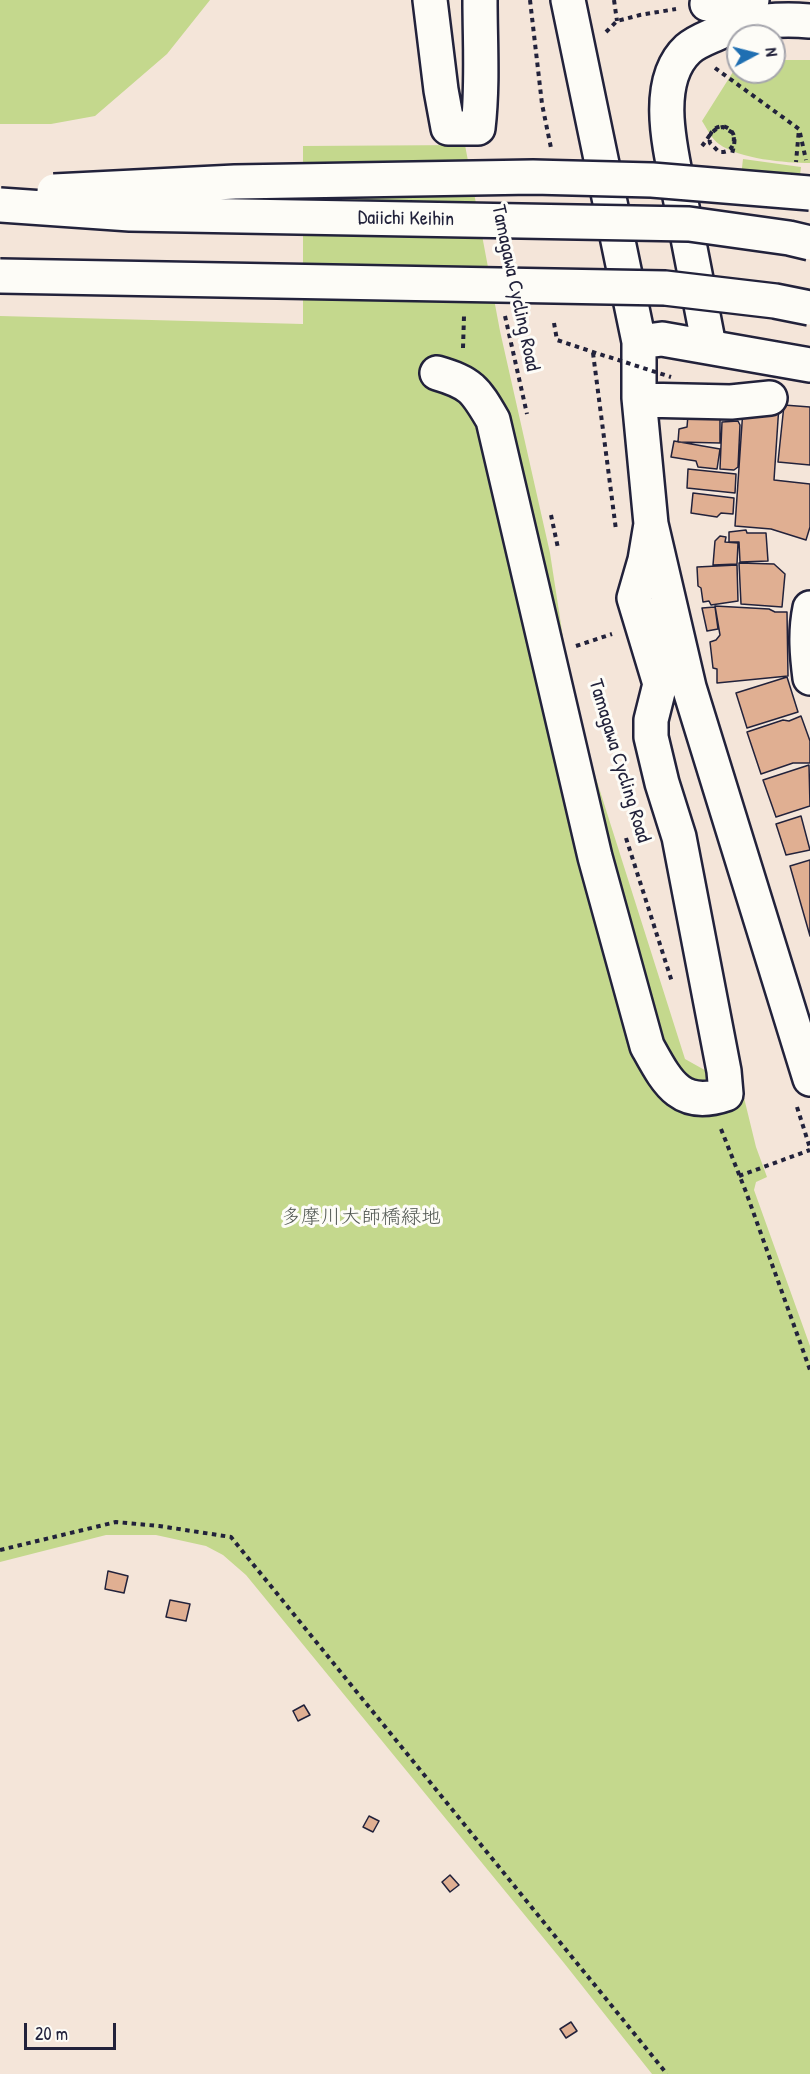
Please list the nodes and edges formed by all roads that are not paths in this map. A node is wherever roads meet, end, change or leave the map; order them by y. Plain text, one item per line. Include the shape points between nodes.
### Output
1 (430, 0) edge
2 (480, 0) edge
3 (568, 0) edge
4 (752, 0) edge
5 (707, 4) road end
6 (810, 21) edge
7 (804, 175) edge
8 (0, 194) edge
9 (0, 205) edge
10 (810, 243) edge
11 (0, 276) edge
12 (810, 308) edge
13 (639, 342) junction
14 (709, 346) junction
15 (810, 365) edge
16 (437, 373) dead end
17 (770, 398) dead end
18 (639, 400) junction
19 (651, 524) junction
20 (810, 608) edge
21 (810, 678) edge
22 (810, 1080) edge

1 - 2 main road via 448,128 478,128
3 - 13 main road
4 - 5 main road
6 - 14 main road via 736,26 705,39 688,49 669,84 669,138
7 - 8 main road, bridge via 652,180 533,177 235,182
9 - 10 main road, Daiichi Keihin, bridge via 130,214 689,224
11 - 12 main road, bridge via 665,288
13 - 14 main road via 662,339
13 - 18 main road
14 - 15 main road
16 - 19 main road via 462,380 478,394 493,420 595,857 647,1046 672,1085 687,1098 710,1100 726,1094 724,1071 679,837 651,737 660,684 634,598
17 - 18 main road via 731,402
18 - 19 main road
19 - 22 main road via 688,687
20 - 21 main road

